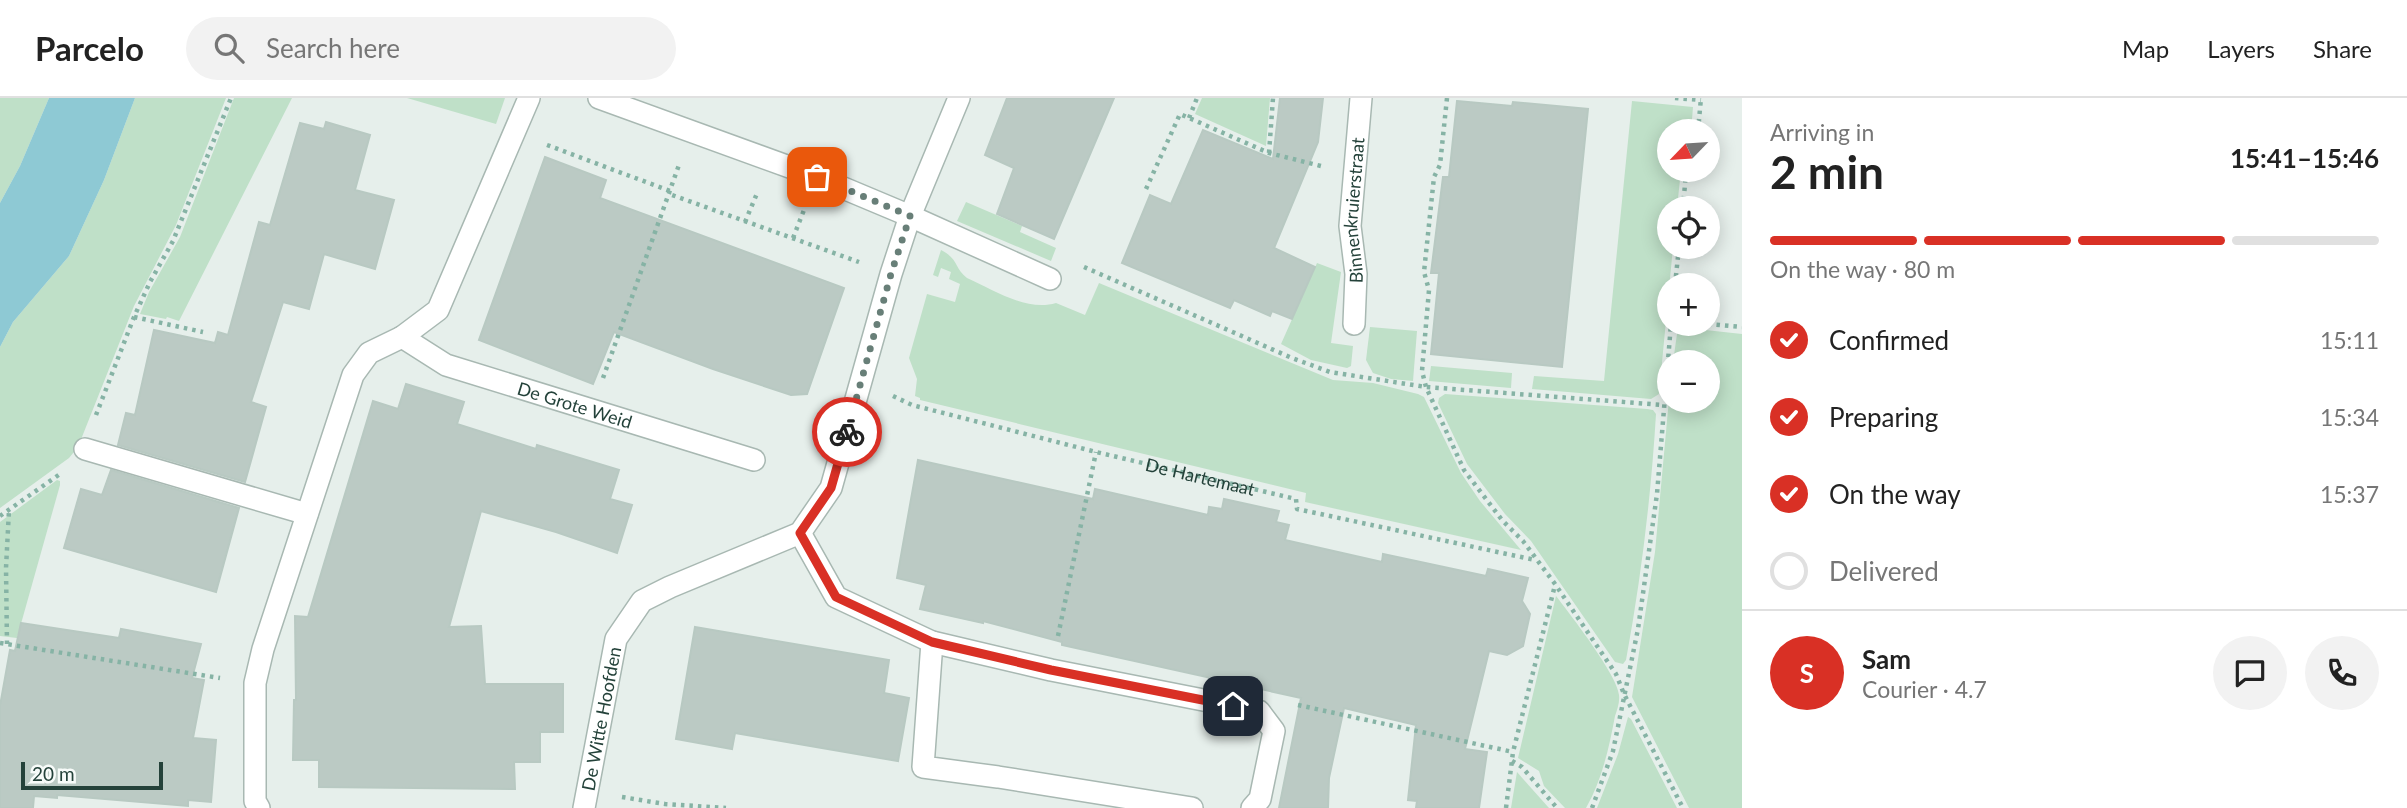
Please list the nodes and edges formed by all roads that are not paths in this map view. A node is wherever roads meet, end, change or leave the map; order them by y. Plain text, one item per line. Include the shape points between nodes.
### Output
1 (529, 98) edge
2 (599, 98) edge
3 (959, 98) edge
4 (1361, 98) edge
5 (910, 216) junction
6 (1050, 279) dead end
7 (1354, 324) dead end
8 (402, 337) junction
9 (85, 449) road end
10 (754, 460) dead end
11 (307, 514) junction
12 (800, 533) junction
13 (932, 642) junction
14 (585, 800) edge
15 (1113, 802) edge
16 (259, 808) edge
17 (1192, 808) edge
18 (1252, 808) edge

1 - 8 street via 438,310
2 - 5 street
3 - 5 street
4 - 7 street, Binnenkruierstraat via 1350,226 1356,274
5 - 6 street
5 - 12 street via 831,488
8 - 10 street, De Grote Weid via 446,365
8 - 11 street via 369,353 353,375
9 - 11 street
11 - 16 street via 255,683 255,801
12 - 13 street via 836,597
12 - 14 street, De Witte Hoofden via 642,601 616,639
13 - 15 street via 923,767
13 - 18 street via 1259,711 1273,731 1260,799
15 - 17 street

